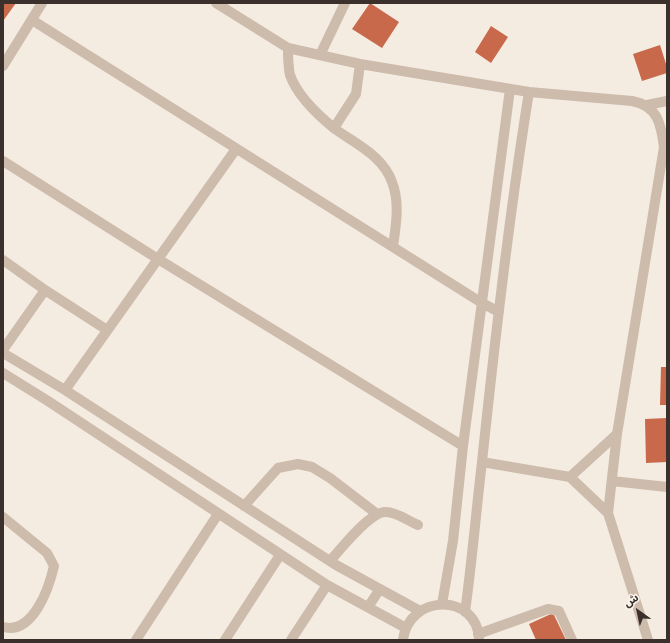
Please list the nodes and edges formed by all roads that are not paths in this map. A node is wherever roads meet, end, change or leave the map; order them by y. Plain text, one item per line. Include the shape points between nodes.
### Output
1 (42, 3) edge
2 (216, 3) edge
3 (345, 3) edge
4 (32, 20) junction
5 (288, 48) junction
6 (320, 55) junction
7 (360, 64) junction
8 (3, 66) edge
9 (510, 88) junction
10 (528, 92) junction
11 (667, 101) edge
12 (647, 105) junction
13 (334, 128) junction
14 (236, 149) junction
15 (3, 161) edge
16 (393, 246) junction
17 (158, 259) junction
18 (3, 260) edge
19 (45, 290) junction
20 (482, 303) junction
21 (499, 312) junction
22 (107, 330) junction
23 (3, 350) edge
24 (3, 353) edge
25 (3, 373) edge
26 (65, 390) junction
27 (617, 434) junction
28 (463, 446) junction
29 (482, 462) junction
30 (570, 477) junction
31 (612, 480) junction
32 (667, 487) edge
33 (244, 506) junction
34 (608, 512) junction
35 (218, 514) junction
36 (377, 514) junction
37 (3, 516) edge
38 (418, 525) dead end
39 (280, 555) junction
40 (330, 561) junction
41 (327, 585) junction
42 (380, 589) junction
43 (442, 604) junction
44 (368, 607) junction
45 (420, 611) junction
46 (465, 612) junction
47 (3, 627) edge
48 (406, 628) junction
49 (479, 637) edge
50 (136, 640) edge
51 (225, 640) edge
52 (291, 640) edge
53 (403, 640) edge
54 (572, 640) edge
55 (648, 640) edge

1 - 4 street
2 - 5 street
3 - 6 street
4 - 8 street
4 - 14 street
5 - 6 street
5 - 13 street via 290,76 299,92
6 - 7 street
7 - 9 street
7 - 13 street via 356,94
9 - 10 street
9 - 20 street
10 - 12 street via 632,101
10 - 21 street
11 - 12 street
12 - 27 street via 660,125 664,147
13 - 16 street via 368,150 392,182 396,196
14 - 16 street
14 - 17 street
15 - 17 street
16 - 20 street
17 - 22 street
17 - 28 street
18 - 19 street
19 - 22 street
19 - 23 street
20 - 21 street
20 - 28 street
21 - 29 street
22 - 26 street
24 - 26 street
25 - 35 street
26 - 33 street
27 - 30 street
27 - 31 street
28 - 43 street via 453,541
29 - 30 street
29 - 46 street
30 - 34 street
31 - 32 street
31 - 34 street
33 - 36 street via 278,468 298,464 312,467 330,478
33 - 40 street
34 - 55 street
35 - 39 street
35 - 50 street
36 - 38 street via 392,513
36 - 40 street via 362,525
37 - 47 street via 47,553 54,566 51,581 41,604 18,628
39 - 41 street
39 - 51 street
40 - 42 street
41 - 44 street
41 - 52 street
42 - 44 street
42 - 45 street
43 - 45 street
43 - 46 street via 454,606
44 - 48 street
45 - 48 street
46 - 49 street via 474,622
48 - 53 street
49 - 54 street via 548,609 559,611

